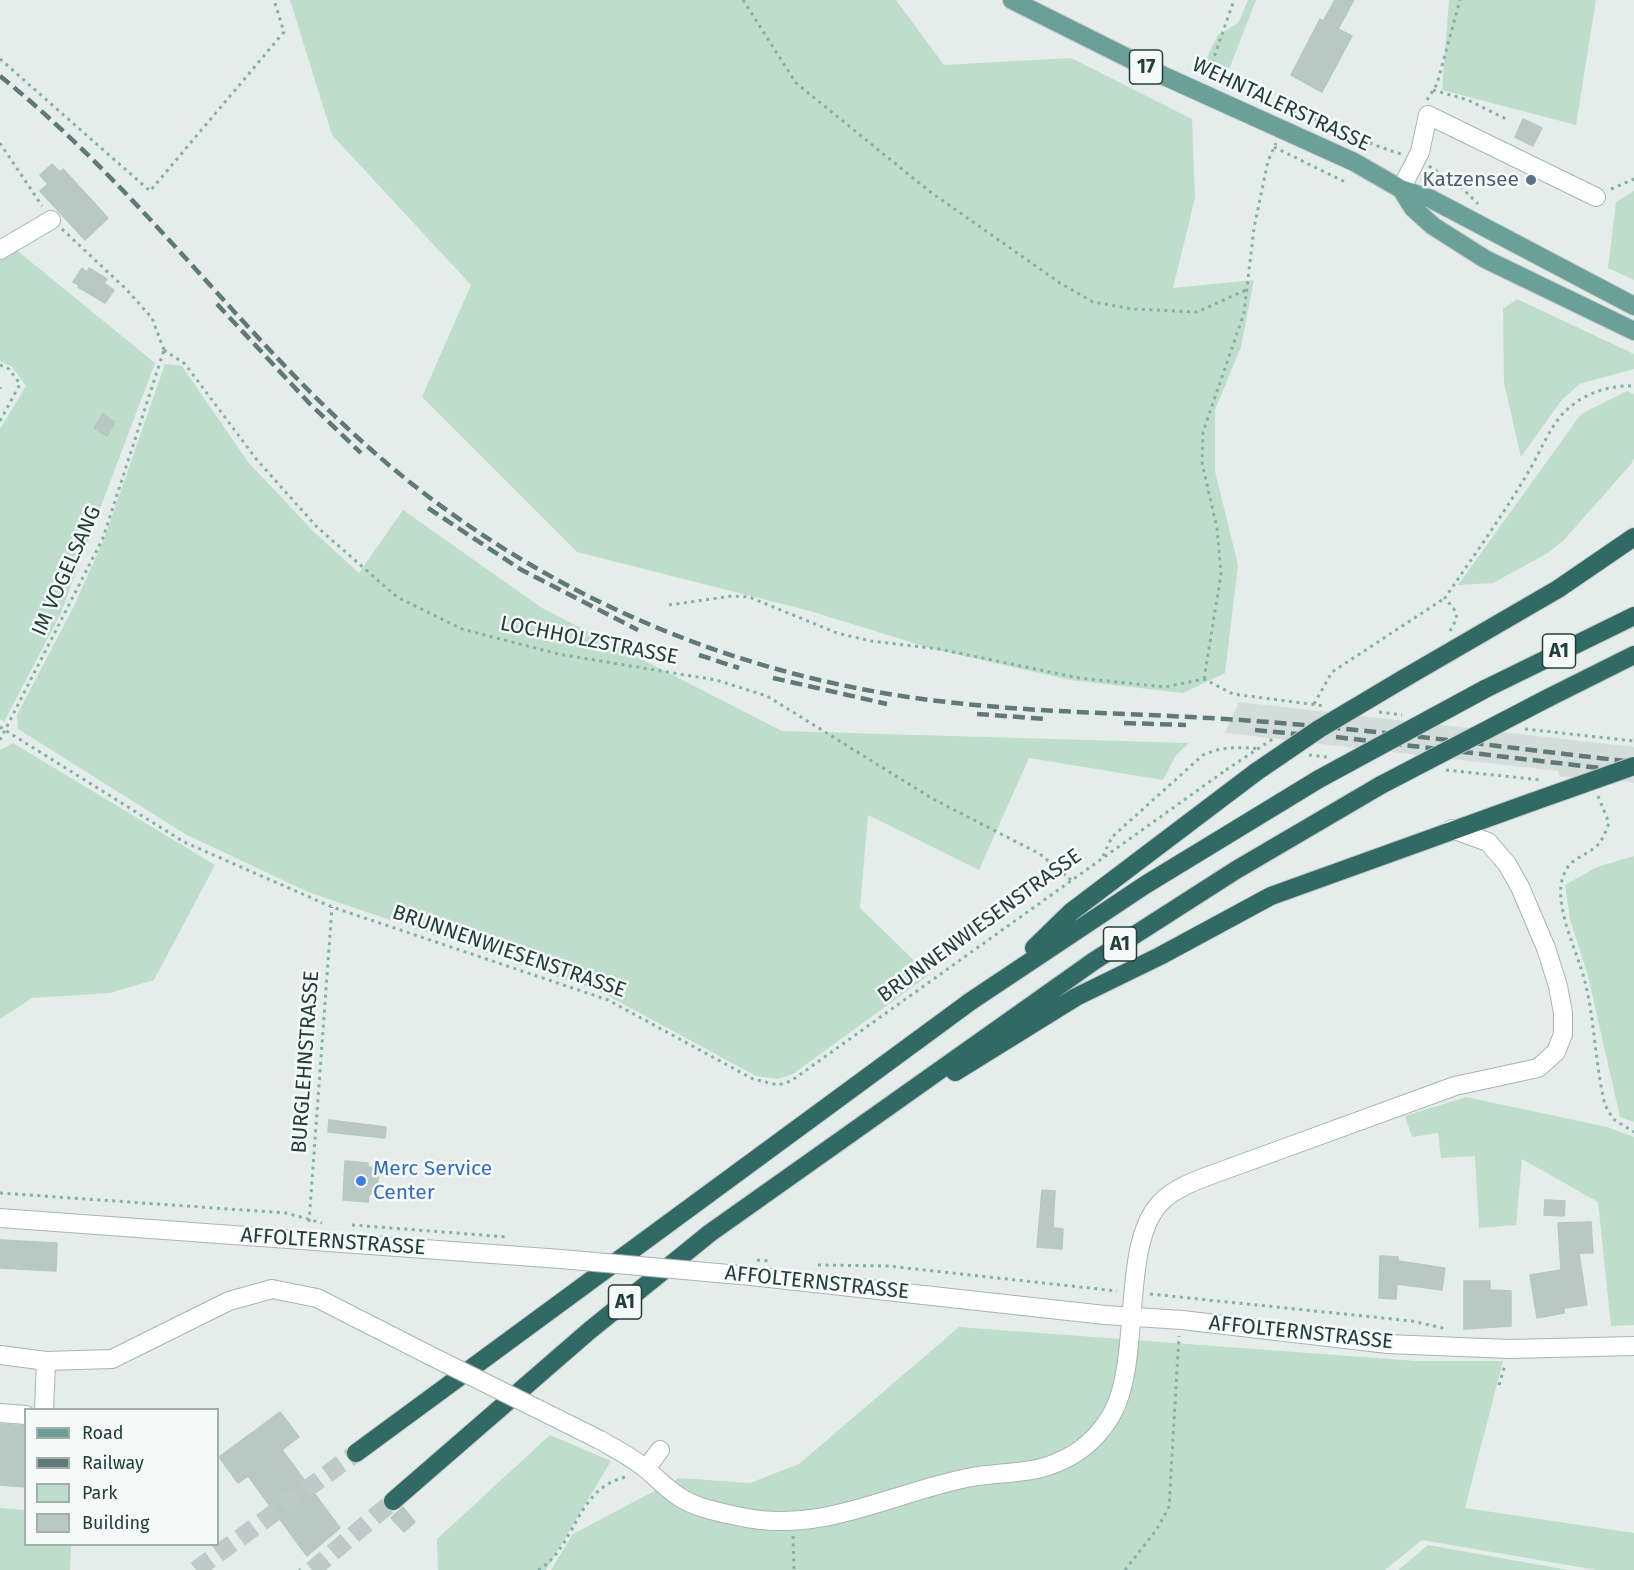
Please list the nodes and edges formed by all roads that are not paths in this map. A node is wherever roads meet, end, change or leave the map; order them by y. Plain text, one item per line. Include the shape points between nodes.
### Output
1 (1012, 0) edge
2 (1401, 189) junction
3 (1596, 197) road end
4 (51, 220) road end
5 (0, 250) edge
6 (1634, 306) edge
7 (1634, 332) edge
8 (1634, 537) edge
9 (1634, 616) edge
10 (1634, 655) edge
11 (1634, 766) edge
12 (1452, 829) junction
13 (1000, 982) junction
14 (869, 1119) junction
15 (0, 1218) edge
16 (1133, 1316) junction
17 (1634, 1346) edge
18 (0, 1355) edge
19 (46, 1360) junction
20 (44, 1408) edge
21 (0, 1413) edge
22 (24, 1416) edge
23 (660, 1450) dead end
24 (356, 1453) tunnel mouth
25 (646, 1469) junction
26 (393, 1501) tunnel mouth

1 - 2 main road, WEHNTALERSTRASSE / 17 via 1200,93 1354,162
2 - 3 street via 1420,153 1428,115
2 - 6 main road, WEHNTALERSTRASSE / 17 via 1431,199
2 - 7 main road, WEHNTALERSTRASSE / 17 via 1413,208 1433,226 1485,259
4 - 5 street
8 - 13 highway, bridge via 1567,583 1319,729 1256,772 1071,912
9 - 13 highway, A1, bridge via 1485,689 1320,779 1145,885
10 - 14 highway, A1, bridge via 1381,785 1308,827 1156,920
11 - 12 highway, bridge
12 - 14 highway via 1271,896 1228,917 1076,997 924,1092
12 - 16 street via 1488,842 1520,887 1558,986 1563,1034 1556,1052 1538,1068 1455,1086 1183,1186 1161,1203 1147,1223 1140,1244
13 - 24 highway, A1
14 - 26 highway, A1 via 710,1233
15 - 16 street, AFFOLTERNSTRASSE, bridge via 561,1259
16 - 17 street, AFFOLTERNSTRASSE via 1388,1344 1520,1349
16 - 25 street via 1114,1411 1081,1450 1056,1463 1029,1471 970,1478 849,1514 792,1522 710,1510 683,1499
18 - 19 street
19 - 20 street
19 - 25 street, bridge via 112,1359 229,1301 272,1289 317,1298 600,1440
21 - 22 street
23 - 25 street

